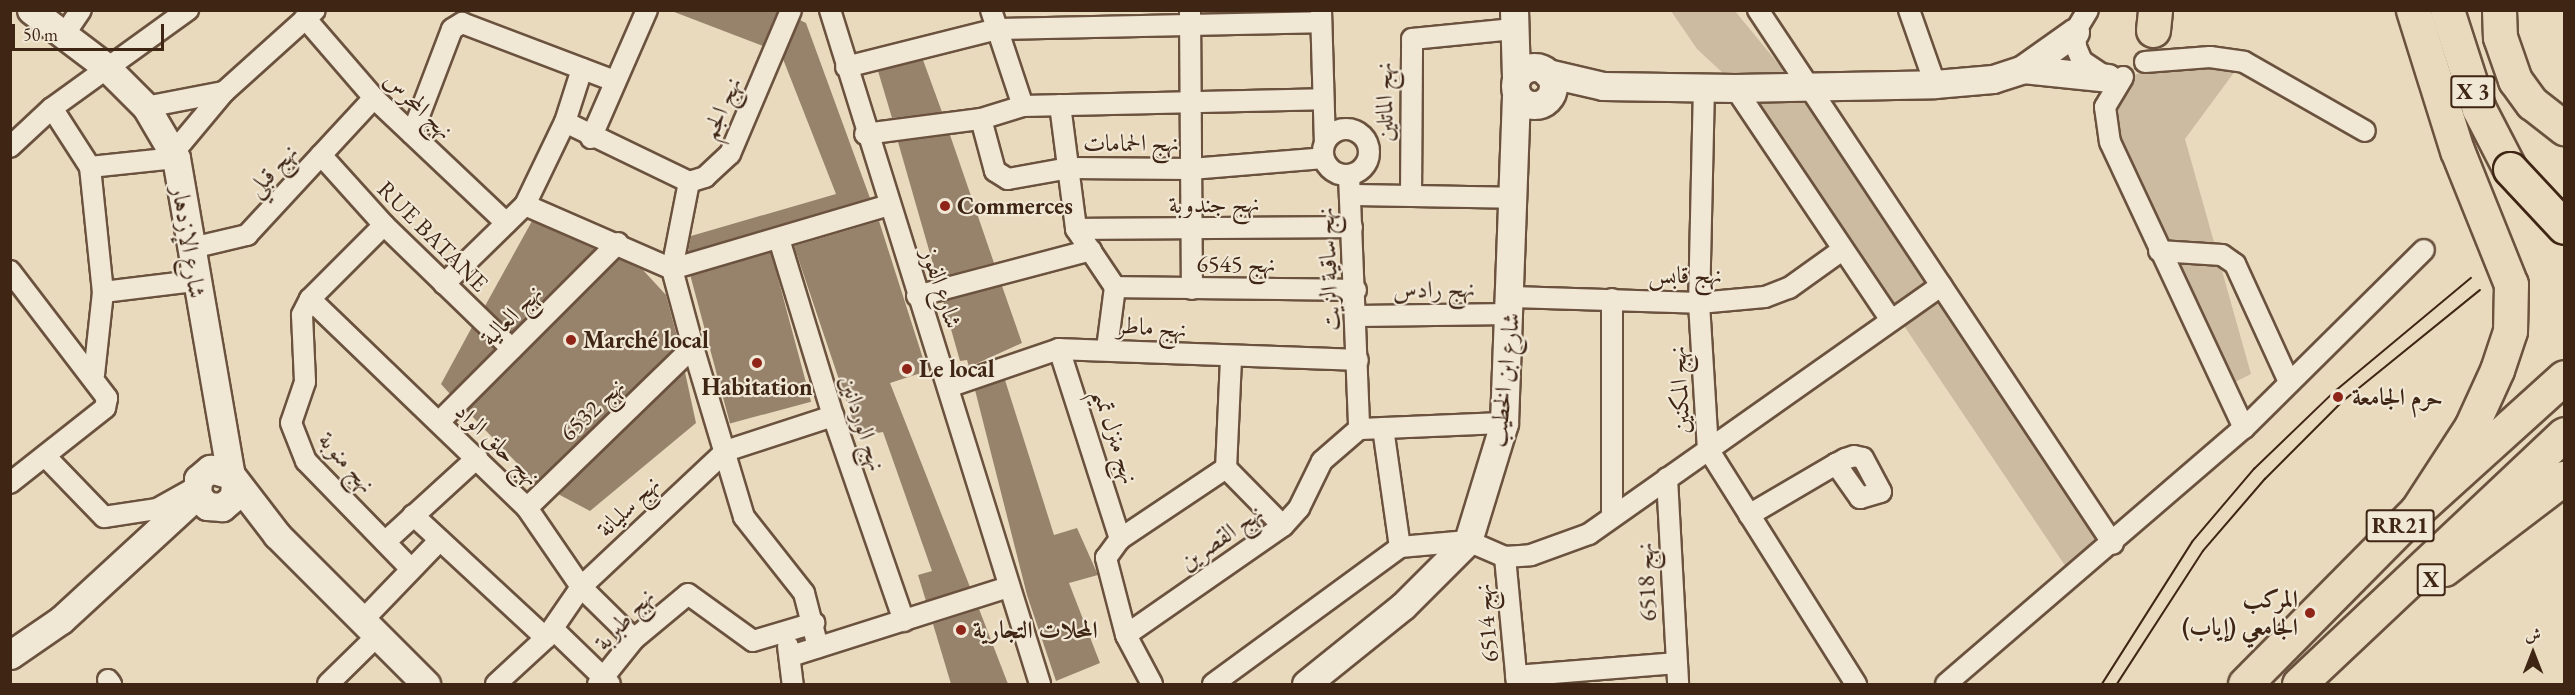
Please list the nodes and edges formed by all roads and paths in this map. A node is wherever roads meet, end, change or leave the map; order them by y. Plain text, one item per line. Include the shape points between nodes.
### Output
1 (31, 10) edge
2 (81, 10) edge
3 (188, 10) edge
4 (647, 10) edge
5 (791, 10) edge
6 (830, 10) edge
7 (1758, 10) edge
8 (1909, 10) edge
9 (2414, 10) edge
10 (2447, 10) edge
11 (2499, 10) edge
12 (310, 14) edge
13 (1321, 16) edge
14 (2150, 17) edge
15 (1190, 18) edge
16 (994, 20) edge
17 (2082, 21) edge
18 (1514, 28) edge
19 (64, 35) junction
20 (2145, 62) junction
21 (106, 67) junction
22 (846, 67) junction
23 (582, 69) junction
24 (2023, 69) junction
25 (1544, 70) junction
26 (2116, 77) junction
27 (612, 80) junction
28 (1935, 84) junction
29 (1516, 86) junction
30 (1603, 86) junction
31 (1704, 86) junction
32 (1813, 87) junction
33 (1735, 88) junction
34 (224, 92) junction
35 (374, 98) junction
36 (1322, 99) junction
37 (1544, 102) junction
38 (1190, 103) junction
39 (1060, 105) junction
40 (1023, 106) junction
41 (146, 107) junction
42 (52, 108) junction
43 (981, 119) junction
44 (566, 122) junction
45 (2565, 128) edge
46 (2365, 130) dead end
47 (412, 134) junction
48 (865, 134) junction
49 (591, 138) junction
50 (13, 139) edge
51 (1516, 141) junction
52 (1324, 150) junction
53 (175, 155) junction
54 (321, 155) junction
55 (90, 167) junction
56 (1070, 168) junction
57 (1191, 169) junction
58 (1349, 175) junction
59 (689, 182) junction
60 (1350, 195) junction
61 (1411, 196) junction
62 (1516, 198) junction
63 (525, 205) junction
64 (889, 205) junction
65 (506, 223) junction
66 (384, 225) junction
67 (1352, 227) junction
68 (2565, 227) edge
69 (1076, 229) junction
70 (1192, 230) junction
71 (779, 239) junction
72 (618, 243) junction
73 (192, 248) junction
74 (1091, 249) junction
75 (1842, 249) junction
76 (2424, 250) dead end
77 (2159, 251) junction
78 (672, 269) junction
79 (10, 271) edge
80 (194, 281) junction
81 (444, 284) junction
82 (1941, 286) junction
83 (1115, 287) junction
84 (1192, 289) junction
85 (1356, 290) junction
86 (103, 292) junction
87 (917, 296) junction
88 (310, 299) junction
89 (1612, 299) junction
90 (1699, 303) junction
91 (1512, 306) junction
92 (1357, 316) junction
93 (1891, 320) junction
94 (693, 347) junction
95 (512, 349) junction
96 (1059, 349) junction
97 (1107, 349) junction
98 (1231, 359) junction
99 (1358, 360) junction
100 (94, 375) junction
101 (2565, 377) edge
102 (2289, 382) junction
103 (212, 385) junction
104 (948, 387) junction
105 (832, 416) junction
106 (439, 422) junction
107 (1504, 423) junction
108 (1383, 428) junction
109 (2244, 428) junction
110 (1359, 429) junction
111 (2565, 434) edge
112 (1707, 449) junction
113 (726, 451) junction
114 (45, 456) junction
115 (477, 458) junction
116 (1836, 464) dead end
117 (1226, 468) junction
118 (233, 478) junction
119 (1667, 478) junction
120 (2565, 478) edge
121 (10, 483) edge
122 (207, 494) junction
123 (527, 508) junction
124 (2416, 510) junction
125 (413, 515) junction
126 (1749, 515) junction
127 (1612, 517) junction
128 (1283, 526) junction
129 (277, 535) junction
130 (1120, 539) junction
131 (440, 540) junction
132 (1468, 541) junction
133 (386, 542) junction
134 (2113, 544) junction
135 (1400, 547) junction
136 (1505, 556) junction
137 (411, 569) junction
138 (580, 587) junction
139 (1008, 587) junction
140 (904, 621) junction
141 (814, 623) junction
142 (370, 628) junction
143 (784, 632) junction
144 (549, 634) junction
145 (1126, 635) junction
146 (634, 639) junction
147 (818, 647) junction
148 (10, 655) edge
149 (791, 656) junction
150 (1676, 663) junction
151 (1517, 680) edge
152 (604, 683) edge
153 (328, 684) edge
154 (426, 684) edge
155 (496, 684) edge
156 (793, 684) edge
157 (1040, 684) edge
158 (1152, 684) edge
159 (1213, 684) edge
160 (1306, 684) edge
161 (1678, 684) edge
162 (1856, 684) edge
163 (1946, 684) edge
164 (2245, 684) edge
165 (2299, 684) edge

1 - 19 street, شارع الإزدهار
2 - 19 street
3 - 21 street
4 - 27 street
5 - 59 street, نهج الجم via 730,154 705,177
6 - 22 street, شارع الفوز
7 - 32 street
8 - 28 street
9 - 124 highway via 2457,150 2511,284 2510,331 2497,370 2471,427
10 - 68 highway, X 3, bridge via 2479,109 2510,169
11 - 45 highway, X 3 via 2500,37 2515,80 2532,103
12 - 34 street
12 - 35 street, نهج المحرس
13 - 15 street
13 - 36 street
14 - 20 street
15 - 16 street
15 - 38 street
16 - 22 street
16 - 40 street
17 - 24 street
17 - 26 street via 2082,62
18 - 25 street
18 - 29 street, شارع ابن الخطيب
18 - 61 street, نهج الماتلين via 1412,39
19 - 21 street, شارع الإزدهار
20 - 26 street
20 - 46 street via 2210,57 2244,62
21 - 41 street, شارع الإزدهار
21 - 42 street
22 - 48 street, شارع الفوز
23 - 27 street
23 - 44 street
23 - 47 street via 469,24 457,25
24 - 26 street
24 - 28 street via 1993,79
25 - 29 street via 1526,68
25 - 30 street
25 - 37 street via 1553,86
26 - 77 street via 2108,98 2106,127
27 - 49 street
28 - 32 street
29 - 37 street via 1526,104
29 - 51 street, شارع ابن الخطيب
30 - 31 street
30 - 37 street
31 - 33 street
31 - 90 street, نهج المكنين
32 - 33 street
32 - 82 street
33 - 75 street
34 - 41 street
34 - 53 street
35 - 47 street, نهج المحرس
35 - 54 street, نهج قبلي
36 - 38 street
36 - 52 street
37 - 51 street
38 - 39 street
38 - 57 street
39 - 40 street
39 - 56 street
40 - 43 street
41 - 53 street, شارع الإزدهار
42 - 50 street
42 - 55 street
43 - 48 street
43 - 56 street, نهج الحمامات via 1000,176
44 - 49 street
44 - 63 street
47 - 65 street, نهج المحرس
48 - 64 street, شارع الفوز
49 - 59 street
51 - 62 street, شارع ابن الخطيب
52 - 57 street, نهج الحمامات
52 - 58 street via 1330,169
52 - 58 street via 1344,128 1366,138 1368,161
53 - 55 street
53 - 73 street, شارع الإزدهار
54 - 66 street, RUE BATANE
54 - 73 street, نهج قبلي via 247,236
55 - 86 street
56 - 57 street, نهج الحمامات
56 - 69 street
57 - 70 street
58 - 60 street, نهج ساقية الزيت
59 - 78 street
60 - 61 street
60 - 67 street, نهج ساقية الزيت
61 - 62 street
62 - 91 street, شارع ابن الخطيب
63 - 65 street
63 - 72 street
64 - 71 street
64 - 87 street, شارع الفوز
65 - 81 street
66 - 81 street, RUE BATANE
66 - 88 street, نهج منوبة
67 - 70 street, نهج جندوبة
67 - 85 street, نهج ساقية الزيت
69 - 70 street, نهج جندوبة
69 - 74 street
70 - 84 street
71 - 78 street
71 - 105 street, نهج الوردانين
72 - 78 street
72 - 95 street, نهج العالية
73 - 80 street, شارع الإزدهار
74 - 83 street
74 - 87 street
75 - 90 street, نهج قابس via 1773,296
75 - 93 street
76 - 102 street
77 - 102 street via 2222,255 2235,264
77 - 109 street
78 - 94 street
79 - 100 street
80 - 86 street
80 - 103 street, شارع الإزدهار
81 - 95 street, RUE BATANE
82 - 93 street
82 - 134 street
83 - 84 street, نهج 6545
83 - 97 street
84 - 85 street, نهج 6545
85 - 92 street, نهج ساقية الزيت
86 - 100 street
87 - 104 street, شارع الفوز
88 - 106 street, نهج حلق الواد
88 - 133 street, نهج منوبة via 299,333 305,382 291,423 295,441 306,461
89 - 90 street, نهج قابس
89 - 91 street, نهج قابس
89 - 127 street
90 - 112 street, نهج المكنين
91 - 92 street, نهج رادس
91 - 107 street, شارع ابن الخطيب
92 - 99 street, نهج ساقية الزيت
93 - 112 street
94 - 113 street
94 - 123 street, نهج 6532
95 - 106 street, نهج العالية
96 - 97 street, نهج ماطر
96 - 104 street, نهج ماطر
96 - 130 street, نهج منزل تميم via 1089,426
97 - 98 street, نهج ماطر
98 - 99 street, نهج ماطر
98 - 117 street
99 - 110 street
100 - 114 street via 107,398 105,408
101 - 124 highway, RR21
102 - 109 street
103 - 118 street
103 - 122 street
104 - 139 street, شارع الفوز
105 - 113 street, نهج سليانة
105 - 140 street, نهج الوردانين
106 - 115 street, نهج حلق الواد
107 - 108 street
107 - 132 street, شارع ابن الخطيب
108 - 110 street
108 - 135 street
109 - 134 street
110 - 128 street, نهج القصرين via 1322,461 1299,508
111 - 165 highway, RR21
112 - 119 street
112 - 126 street, نهج المكنين
113 - 138 street, نهج سليانة
113 - 141 street via 744,517 804,593
114 - 121 street
114 - 122 street via 104,517 158,509
115 - 123 street, نهج حلق الواد
115 - 125 street
116 - 126 street
117 - 128 street
117 - 130 street
118 - 122 street via 217,468
118 - 129 street
119 - 127 street
119 - 150 street, نهج 6518
120 - 165 highway, X
122 - 129 street
122 - 148 street via 61,620
123 - 138 street, نهج حلق الواد
124 - 164 highway, RR21
125 - 131 street
125 - 133 street
126 - 162 street, نهج المكنين
127 - 136 street via 1574,542
128 - 145 street, نهج القصرين
129 - 142 street
130 - 145 street via 1110,548 1106,566
131 - 137 street
131 - 144 street
132 - 135 street
132 - 136 street
132 - 160 street, شارع ابن الخطيب via 1403,606
133 - 137 street, نهج منوبة
134 - 163 street
135 - 159 street
136 - 151 street, نهج 6514
137 - 142 street
138 - 144 street, نهج سليانة
138 - 146 street, نهج حلق الواد
139 - 140 street
139 - 157 street, شارع الفوز
140 - 147 street
141 - 143 street, نهج طبربة
141 - 147 street
142 - 153 street
142 - 154 street
143 - 146 street, نهج طبربة via 762,642 745,638 688,594
143 - 149 street
144 - 152 street
144 - 155 street, نهج سليانة
145 - 158 street
146 - 152 street, نهج طبربة
147 - 149 street
149 - 156 street
150 - 151 street
150 - 161 street, نهج 6518

